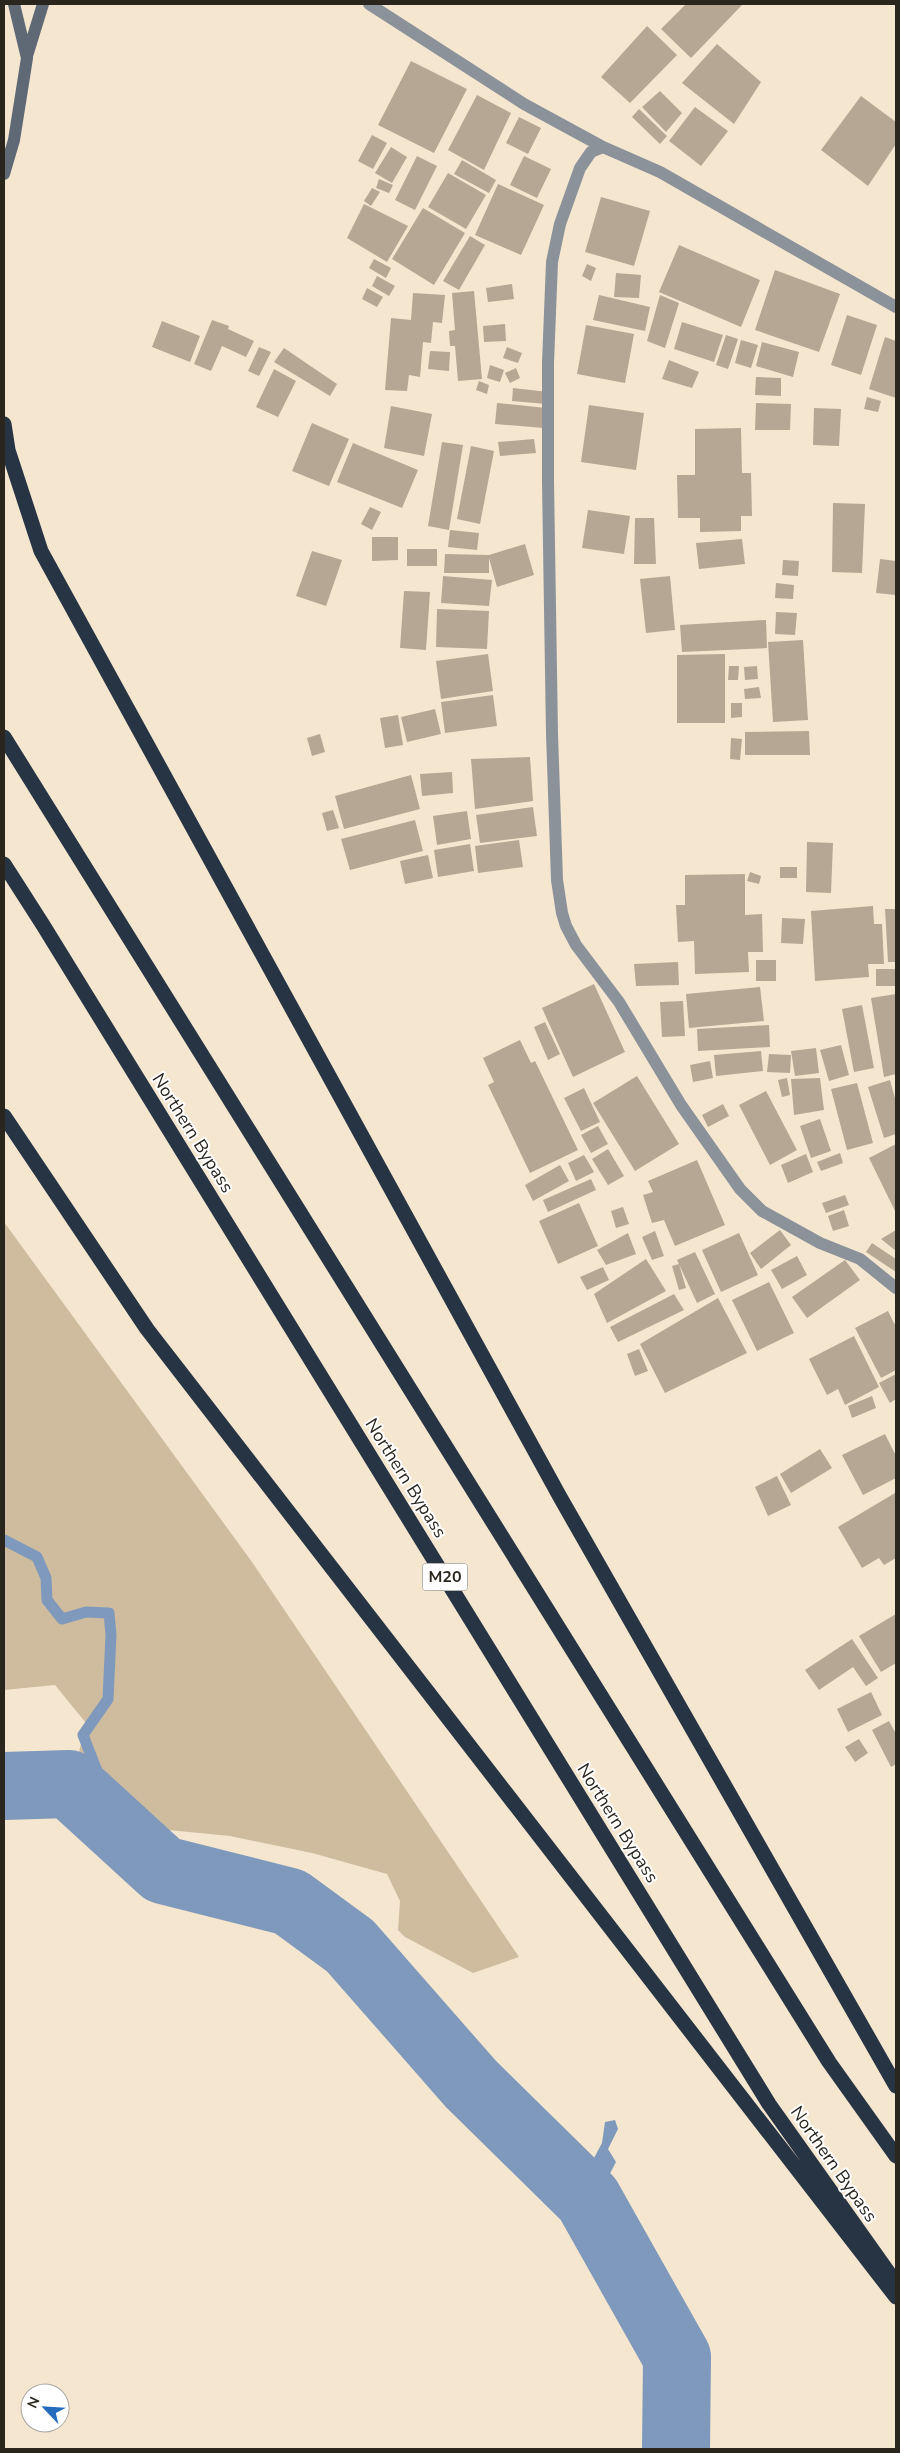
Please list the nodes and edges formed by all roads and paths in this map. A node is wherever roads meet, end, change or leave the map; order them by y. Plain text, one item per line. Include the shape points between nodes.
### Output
1 (14, 4) edge
2 (43, 4) edge
3 (369, 4) edge
4 (27, 58) junction
5 (603, 148) junction
6 (4, 174) edge
7 (896, 306) edge
8 (4, 424) edge
9 (4, 737) edge
10 (4, 864) edge
11 (4, 1116) edge
12 (896, 1288) edge
13 (896, 2086) edge
14 (896, 2156) edge
15 (896, 2283) edge
16 (896, 2297) edge

1 - 4 main road
2 - 4 main road
3 - 5 street via 524,104
4 - 6 main road via 14,140
5 - 7 street via 660,172
5 - 12 street via 591,152 580,168 560,224 552,262 548,363 551,705 557,880 562,913 576,944 619,1002 681,1105 740,1189 762,1211 820,1243 860,1259
8 - 13 highway via 8,450 41,551 560,1497
9 - 14 highway via 829,2062
10 - 15 highway, Northern Bypass / M20 via 769,2104
11 - 16 highway via 147,1329

